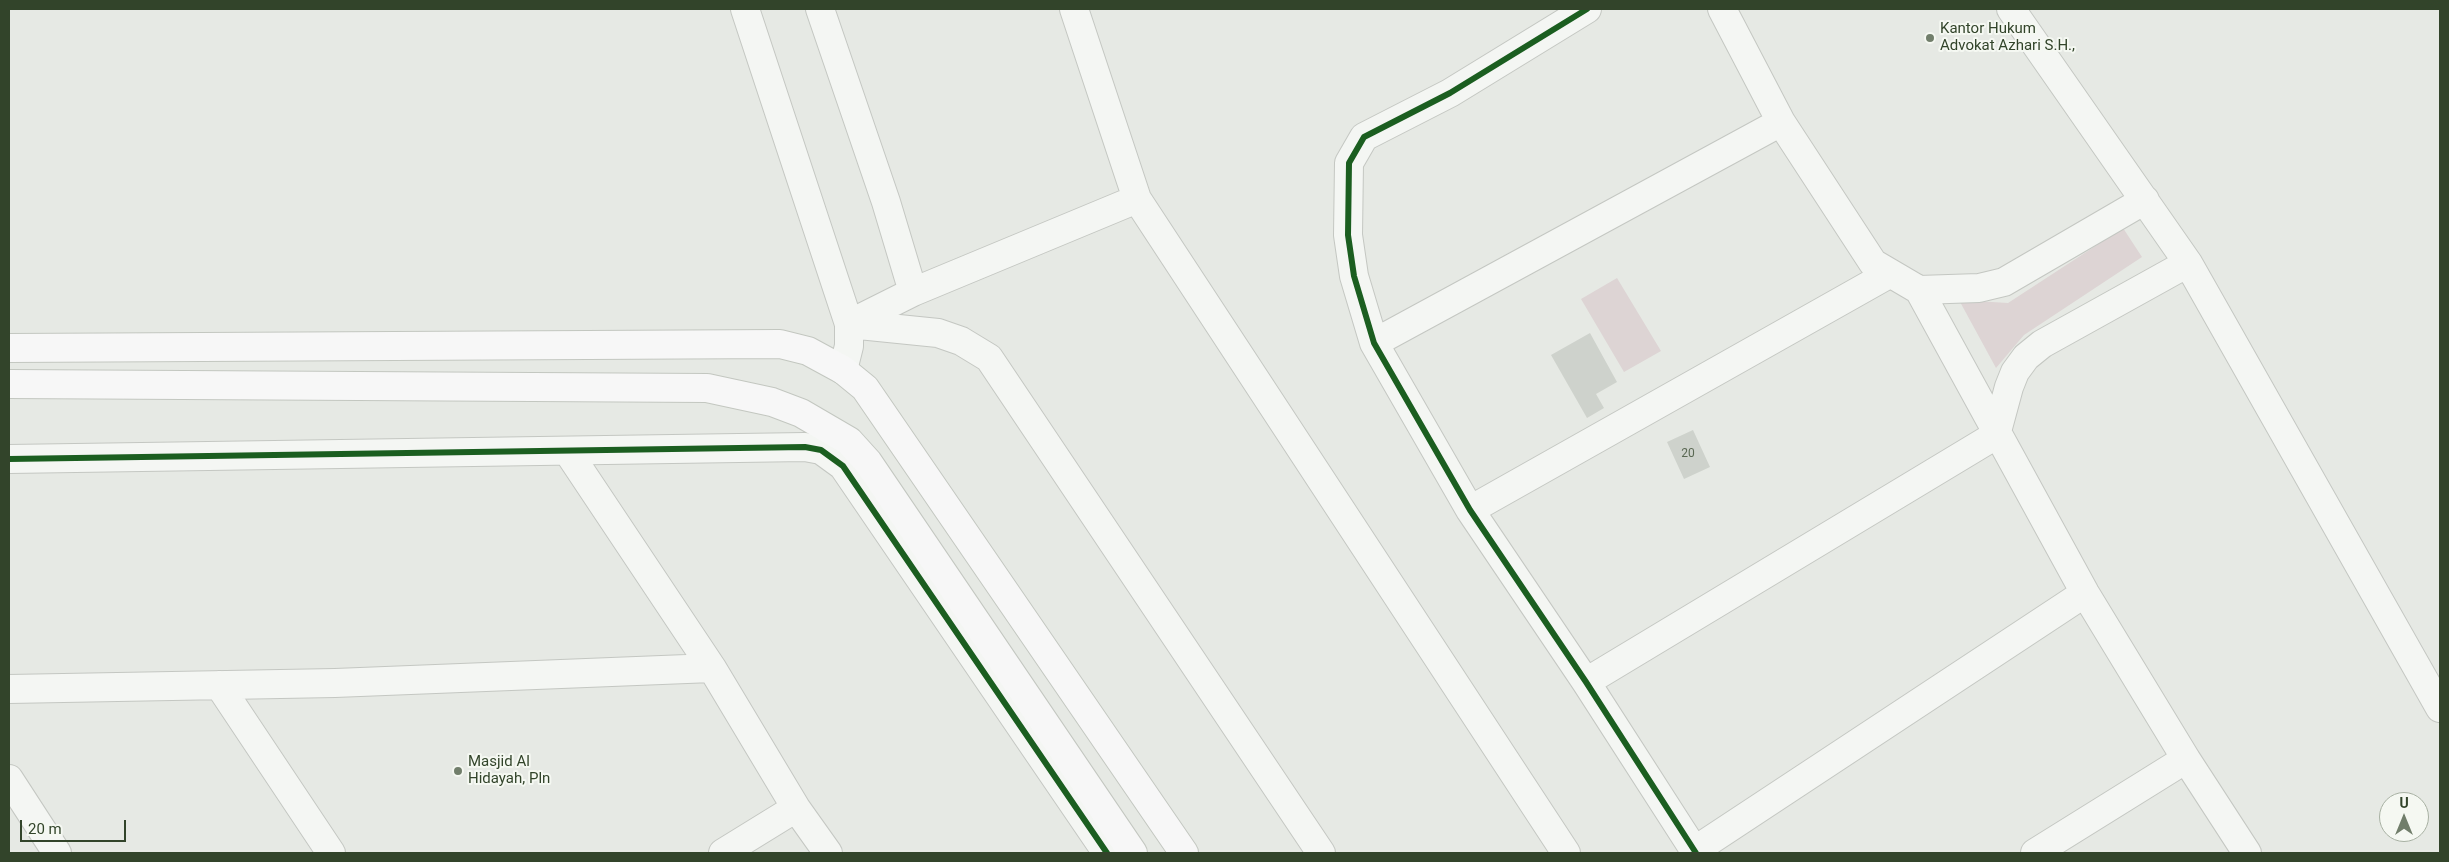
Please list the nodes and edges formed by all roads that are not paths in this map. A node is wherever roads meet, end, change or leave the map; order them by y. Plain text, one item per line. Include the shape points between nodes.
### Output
1 (745, 9) edge
2 (820, 9) edge
3 (1074, 9) edge
4 (1587, 9) edge
5 (1722, 9) edge
6 (2011, 9) edge
7 (1781, 122) junction
8 (1137, 199) junction
9 (2145, 200) junction
10 (2188, 264) junction
11 (1889, 274) junction
12 (1919, 290) junction
13 (912, 292) junction
14 (849, 324) junction
15 (1374, 343) junction
16 (9, 348) edge
17 (42, 348) junction
18 (843, 370) junction
19 (9, 384) edge
20 (42, 384) junction
21 (1996, 434) junction
22 (568, 452) junction
23 (9, 459) edge
24 (1470, 510) junction
25 (2085, 593) junction
26 (712, 668) junction
27 (1586, 682) junction
28 (219, 685) junction
29 (9, 689) edge
30 (2440, 708) edge
31 (2186, 759) junction
32 (9, 779) edge
33 (796, 808) junction
34 (1695, 852) edge
35 (57, 853) edge
36 (331, 853) edge
37 (723, 853) edge
38 (828, 853) edge
39 (1124, 853) edge
40 (1184, 853) edge
41 (1321, 853) edge
42 (1566, 853) edge
43 (2035, 853) edge
44 (2247, 853) edge

1 - 14 street
2 - 13 street via 886,202
3 - 8 street
4 - 15 street via 1450,93 1364,137 1349,163 1348,235 1354,276
5 - 7 street
6 - 9 street
7 - 11 street via 1873,264
7 - 15 street
8 - 13 street
8 - 42 street
9 - 10 street
9 - 12 street via 2004,282 1979,288
10 - 21 street via 2042,344 2026,357 2009,386
10 - 30 street
11 - 12 street
11 - 24 street
12 - 21 street
13 - 14 street
14 - 18 street via 850,346
14 - 41 street via 938,333 961,341 989,358
15 - 24 street
16 - 17 main road
17 - 18 main road via 780,344 808,351
17 - 20 main road
18 - 40 main road via 865,388
19 - 20 main road
20 - 39 main road via 707,388 772,402 801,414 850,441 868,462
21 - 25 street
21 - 27 street
22 - 23 street
22 - 26 street
22 - 39 street via 805,448 821,450 832,456 843,466
24 - 27 street
25 - 31 street
25 - 34 street
26 - 28 street
26 - 33 street
27 - 34 street
28 - 29 street
28 - 36 street
31 - 43 street
31 - 44 street
32 - 35 street
33 - 37 street
33 - 38 street

